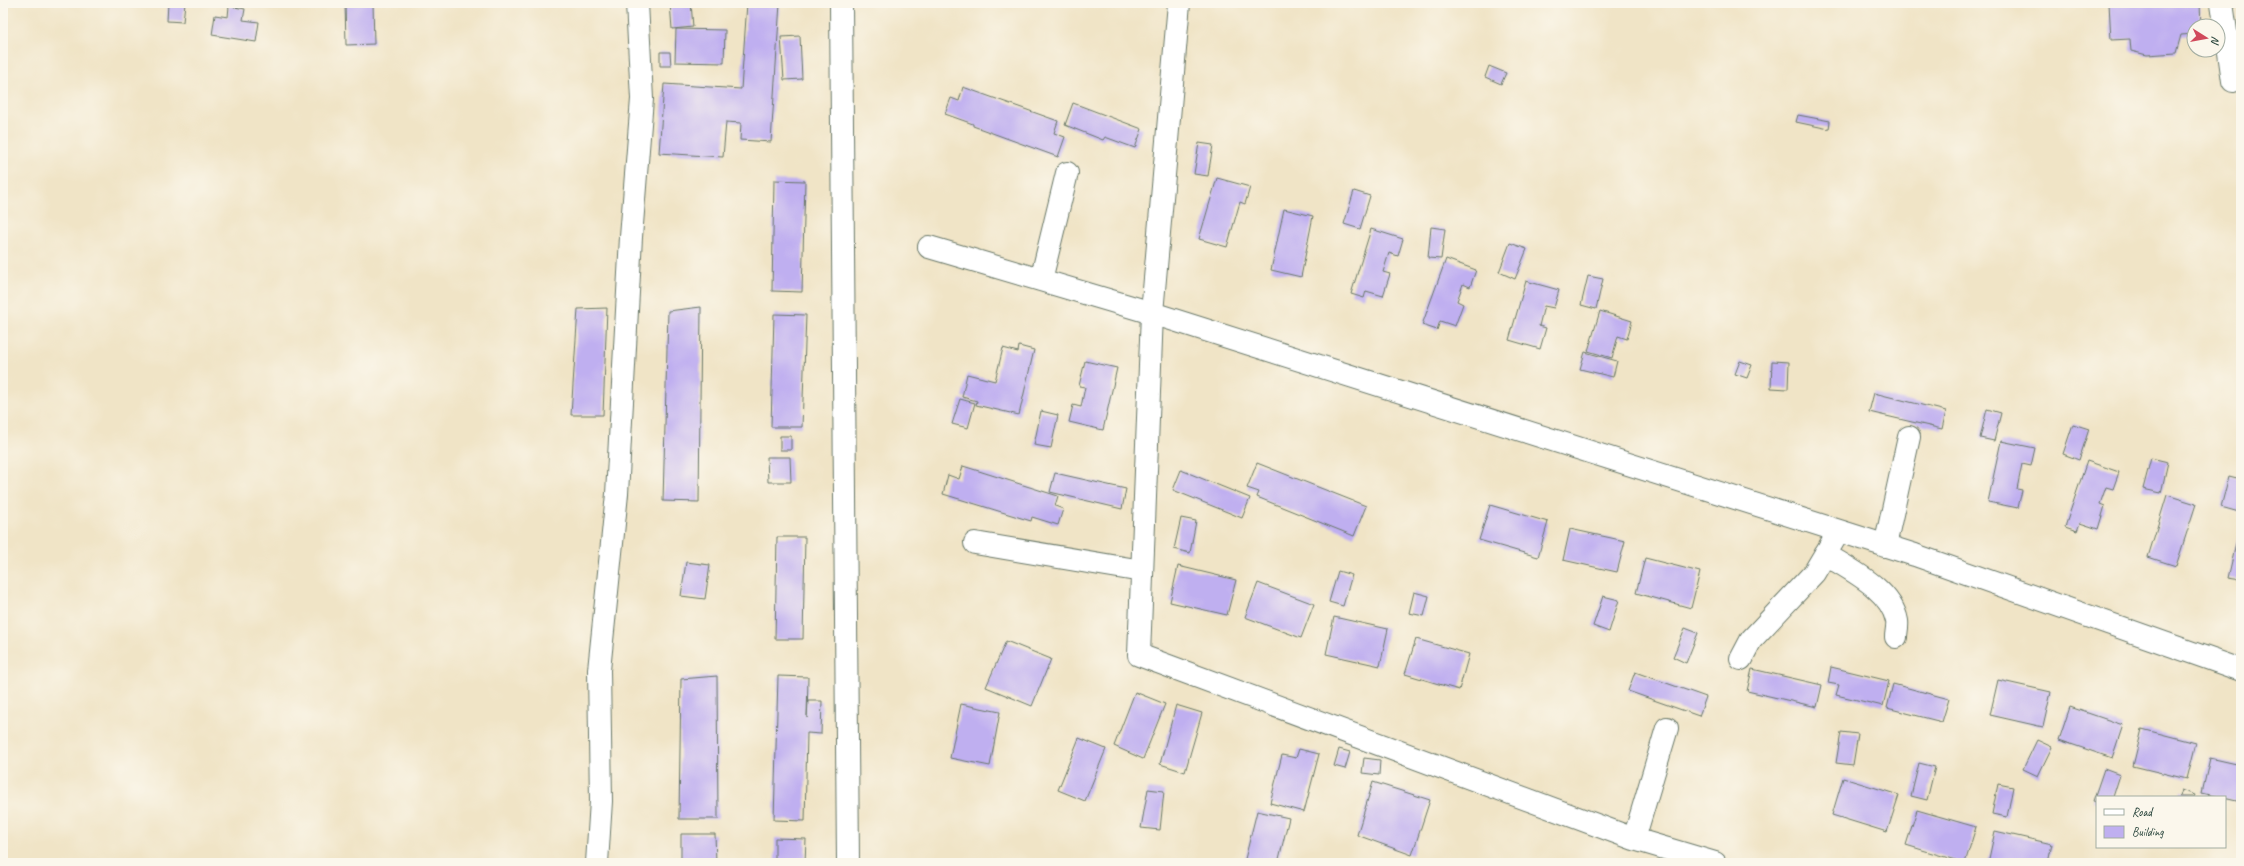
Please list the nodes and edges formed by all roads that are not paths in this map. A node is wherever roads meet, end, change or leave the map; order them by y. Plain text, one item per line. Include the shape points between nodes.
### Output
1 (637, 3) edge
2 (841, 3) edge
3 (1179, 3) edge
4 (2222, 3) edge
5 (2233, 81) dead end
6 (1067, 173) dead end
7 (929, 247) dead end
8 (1041, 280) junction
9 (1152, 312) junction
10 (1909, 437) dead end
11 (1839, 531) junction
12 (975, 543) dead end
13 (1885, 546) junction
14 (1825, 554) junction
15 (1142, 571) junction
16 (1896, 637) dead end
17 (1741, 658) dead end
18 (2241, 670) edge
19 (1667, 728) dead end
20 (1634, 839) junction
21 (1686, 859) edge
22 (597, 863) edge
23 (848, 863) edge
24 (1715, 863) edge

1 - 22 street via 642,99 630,245 617,494 600,670 601,801
2 - 23 street
3 - 9 street
4 - 5 street
6 - 8 street
7 - 8 street
8 - 9 street
9 - 11 street
9 - 15 street
10 - 13 street
11 - 13 street
11 - 14 street
12 - 15 street
13 - 18 street
14 - 16 street via 1867,582 1888,600 1897,622
14 - 17 street via 1814,573 1751,640
15 - 20 street via 1139,655
19 - 20 street
20 - 21 street
21 - 24 street

